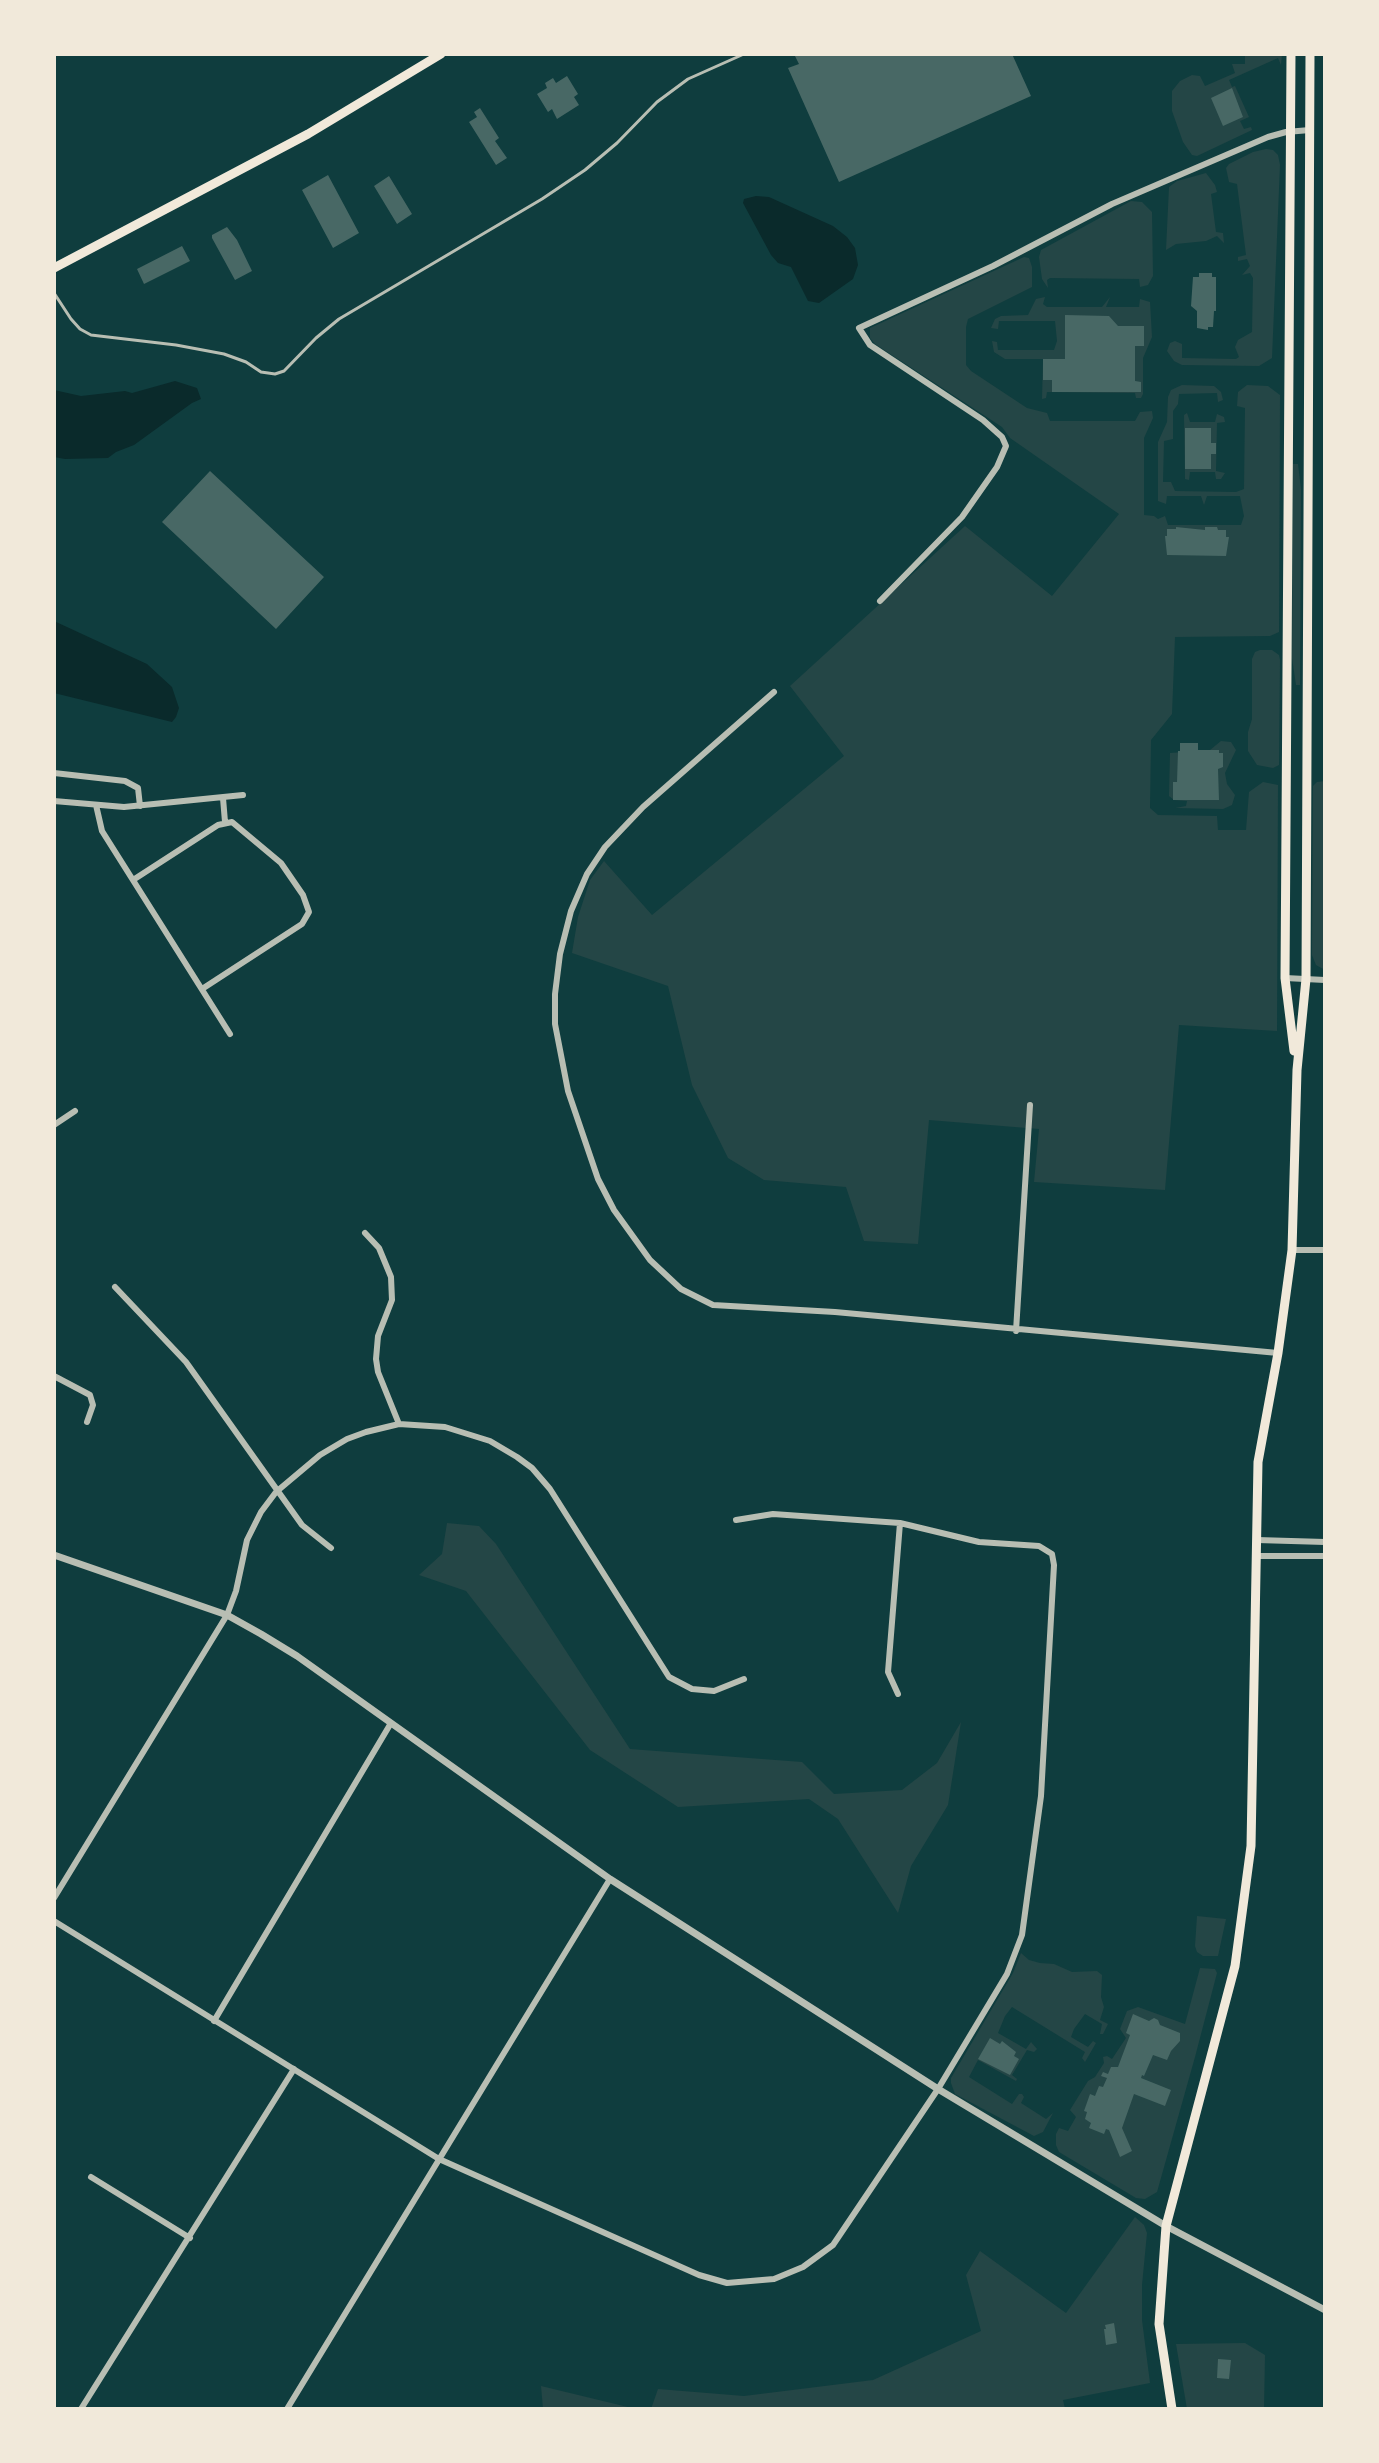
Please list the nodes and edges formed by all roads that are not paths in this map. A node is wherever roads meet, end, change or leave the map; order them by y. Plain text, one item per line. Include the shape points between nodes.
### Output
1 (441, 54) edge
2 (744, 54) edge
3 (1291, 54) edge
4 (1310, 54) edge
5 (1310, 130) junction
6 (1291, 131) junction
7 (54, 268) edge
8 (54, 293) edge
9 (880, 601) dead end
10 (774, 692) dead end
11 (54, 773) edge
12 (243, 795) dead end
13 (223, 798) junction
14 (54, 801) edge
15 (96, 805) junction
16 (140, 806) junction
17 (225, 822) junction
18 (133, 880) junction
19 (1285, 978) junction
20 (1306, 979) junction
21 (1325, 980) edge
22 (202, 989) junction
23 (230, 1034) dead end
24 (1297, 1070) junction
25 (1030, 1105) dead end
26 (75, 1111) dead end
27 (54, 1125) edge
28 (365, 1233) dead end
29 (1292, 1250) junction
30 (1325, 1250) edge
31 (115, 1287) dead end
32 (1016, 1331) junction
33 (1278, 1353) junction
34 (54, 1376) edge
35 (87, 1422) dead end
36 (399, 1424) junction
37 (276, 1492) junction
38 (736, 1520) dead end
39 (900, 1523) junction
40 (1257, 1540) junction
41 (1325, 1542) edge
42 (331, 1548) dead end
43 (54, 1555) edge
44 (1256, 1556) junction
45 (1325, 1556) edge
46 (227, 1615) junction
47 (744, 1679) dead end
48 (898, 1694) dead end
49 (391, 1723) junction
50 (610, 1879) junction
51 (54, 1898) edge
52 (54, 1921) edge
53 (214, 2021) junction
54 (294, 2069) junction
55 (938, 2089) junction
56 (439, 2159) junction
57 (91, 2177) dead end
58 (1166, 2226) junction
59 (190, 2238) junction
60 (1325, 2310) edge
61 (81, 2409) edge
62 (287, 2409) edge
63 (1172, 2409) edge

1 - 7 main road via 308,134
2 - 8 lane via 688,79 585,170 542,199 339,319 284,371 261,372 246,362 200,349 91,335 71,319
3 - 6 main road
4 - 5 main road
5 - 6 street
5 - 20 main road
6 - 9 street via 1112,204 859,328 870,345 983,420 1006,446 962,517
6 - 19 main road
10 - 32 street via 605,847 571,911 560,954 555,1024 568,1091 598,1179 650,1260 681,1289 713,1305
11 - 16 street via 125,781 138,788
12 - 13 street
13 - 16 street
13 - 17 street
14 - 15 street
15 - 16 street
15 - 18 street via 102,831
17 - 18 street
17 - 22 street via 238,826 281,863 309,912 302,924
18 - 22 street
19 - 20 street
19 - 24 main road
20 - 21 street
20 - 24 main road
22 - 23 street
24 - 29 main road
25 - 32 street
26 - 27 street
28 - 36 street via 379,1248 391,1277 392,1300 378,1336 376,1359
29 - 30 street
29 - 33 main road
31 - 37 street via 186,1362
32 - 33 street
33 - 40 main road via 1258,1462
34 - 35 street via 90,1395 93,1405
36 - 37 street via 347,1439
36 - 47 street via 470,1434 532,1468 669,1677 692,1689 714,1691
37 - 42 street via 302,1525
37 - 46 street via 247,1540
38 - 39 street via 773,1514
39 - 48 street via 888,1672
39 - 55 street via 979,1542 1039,1546 1052,1554 1054,1576 1041,1796 1022,1935 1007,1974
40 - 41 street
40 - 44 main road
43 - 46 street
44 - 45 street
44 - 58 main road via 1251,1846 1239,1938
46 - 49 street via 297,1656
46 - 51 street
49 - 50 street
49 - 53 street
50 - 55 street
50 - 56 street
52 - 53 street
53 - 54 street
54 - 56 street
54 - 59 street
55 - 56 street via 833,2245 803,2267 774,2279 727,2283 699,2275
55 - 58 street
56 - 62 street
57 - 59 street
58 - 60 street
58 - 63 main road via 1159,2324
59 - 61 street

